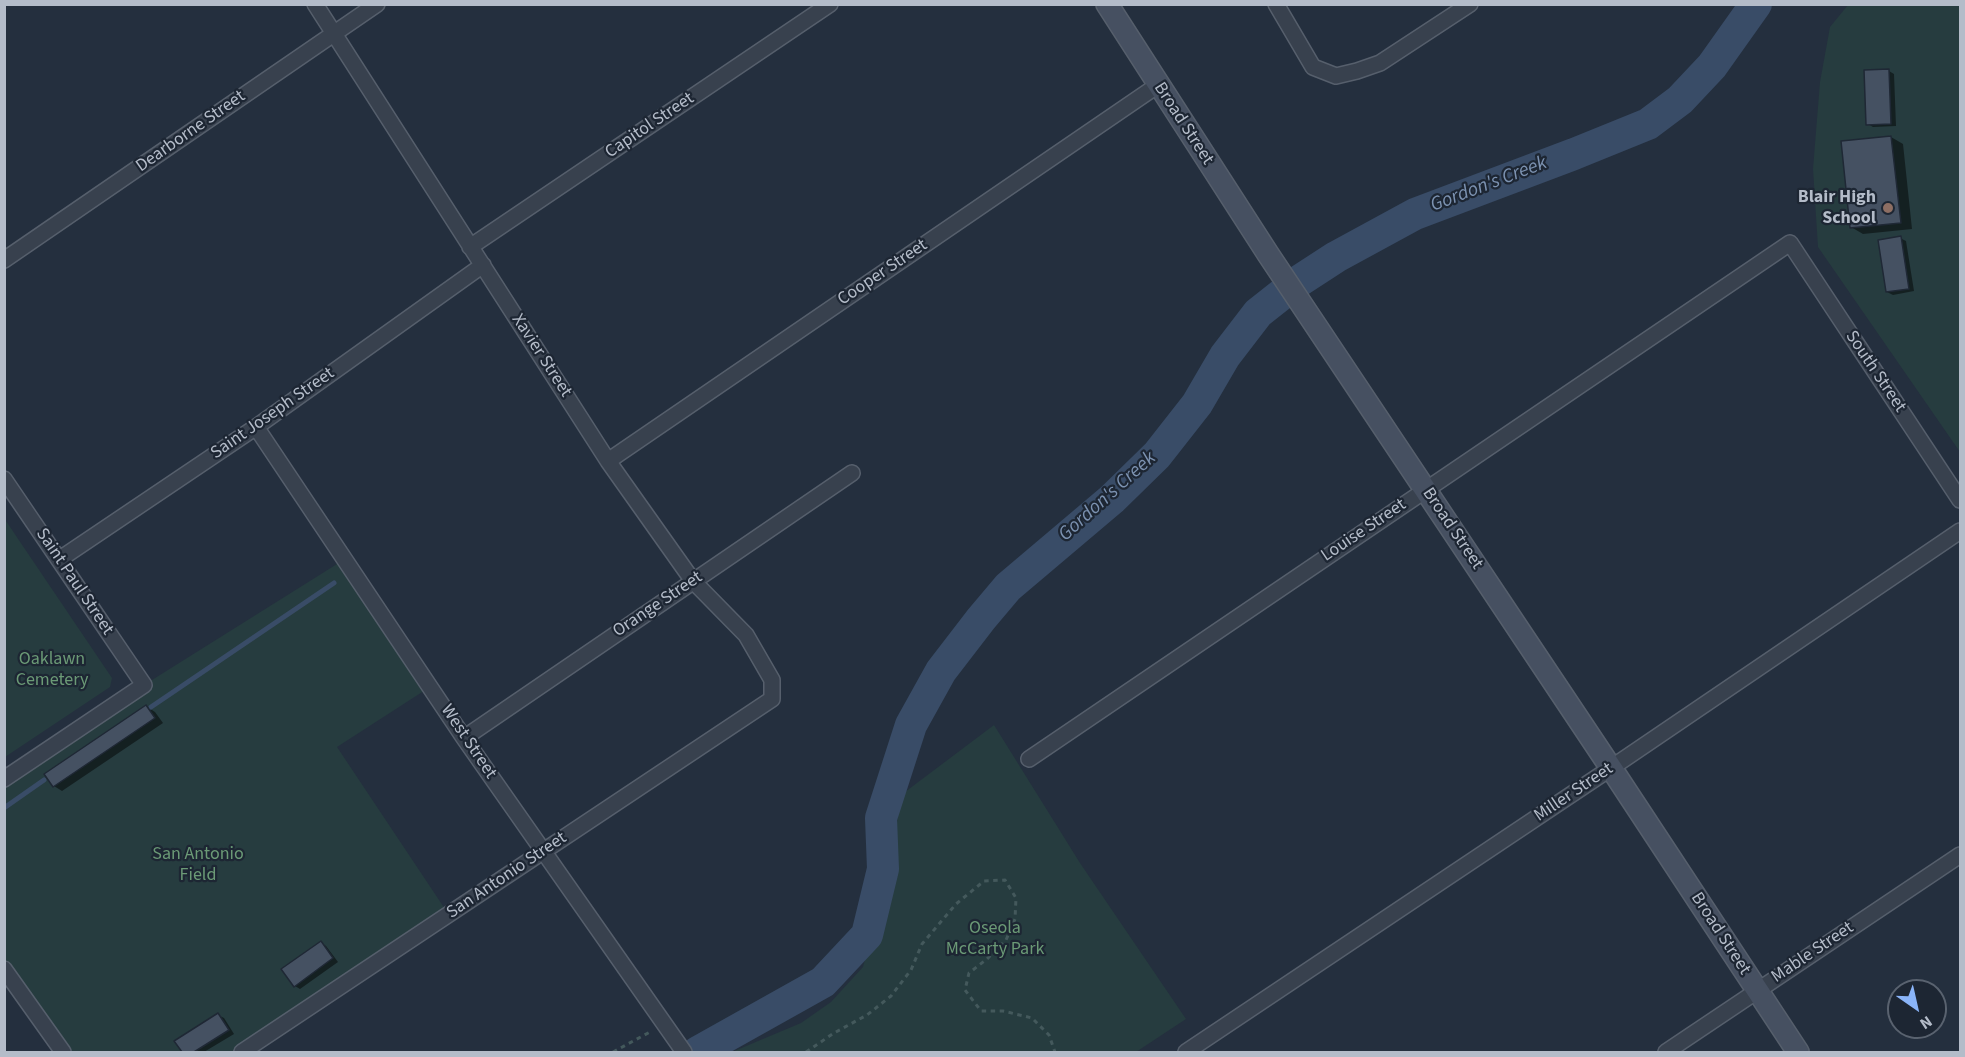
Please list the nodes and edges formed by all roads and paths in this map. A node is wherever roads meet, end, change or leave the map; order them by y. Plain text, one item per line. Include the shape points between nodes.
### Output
1 (315, 4) edge
2 (377, 4) edge
3 (830, 4) edge
4 (1107, 4) edge
5 (1276, 4) edge
6 (1470, 4) edge
7 (333, 34) junction
8 (1158, 85) junction
9 (1790, 243) joint
10 (470, 247) junction
11 (4, 260) edge
12 (483, 265) junction
13 (256, 427) junction
14 (608, 461) junction
15 (852, 473) dead end
16 (4, 479) edge
17 (1425, 489) junction
18 (1960, 500) edge
19 (1960, 531) edge
20 (60, 559) junction
21 (693, 581) junction
22 (772, 699) joint
23 (464, 738) junction
24 (1029, 759) dead end
25 (1611, 768) junction
26 (4, 779) edge
27 (544, 852) junction
28 (1960, 855) edge
29 (4, 969) edge
30 (1757, 990) junction
31 (668, 1029) junction
32 (63, 1053) edge
33 (242, 1053) edge
34 (613, 1053) edge
35 (684, 1053) edge
36 (806, 1053) edge
37 (1055, 1053) edge
38 (1186, 1053) edge
39 (1666, 1053) edge
40 (1798, 1053) edge

1 - 7 street, Xavier Street
2 - 7 street, Dearborne Street
3 - 10 street, Capitol Street
4 - 8 street, Broad Street
5 - 6 street via 1313,67 1336,76 1380,63
7 - 10 street, Xavier Street
7 - 11 street, Dearborne Street
8 - 14 street, Cooper Street
8 - 17 street, Broad Street
9 - 17 street, Louise Street
9 - 18 street, South Street
10 - 12 street, Xavier Street
12 - 13 street, Saint Joseph Street
12 - 14 street, Xavier Street
13 - 20 street, Saint Joseph Street
13 - 23 street, West Street
14 - 21 street, Xavier Street
15 - 21 street, Orange Street
16 - 20 street, Saint Paul Street
17 - 24 street, Louise Street
17 - 25 street, Broad Street
19 - 25 street, Miller Street
20 - 26 street, Saint Paul Street via 144,685
21 - 22 street, Xavier Street via 746,634 772,680
21 - 23 street, Orange Street
22 - 27 street, San Antonio Street
23 - 27 street, West Street
25 - 30 street, Broad Street
25 - 38 street, Miller Street
27 - 31 street, West Street
27 - 33 street, San Antonio Street
28 - 30 street, Mable Street
29 - 32 street
30 - 39 street, Mable Street
30 - 40 street, Broad Street
31 - 34 path
31 - 35 street, West Street
36 - 37 path via 891,996 911,970 922,944 956,904 984,881 1005,880 1016,898 1015,919 1006,940 969,973 964,990 981,1011 1032,1018 1049,1035

